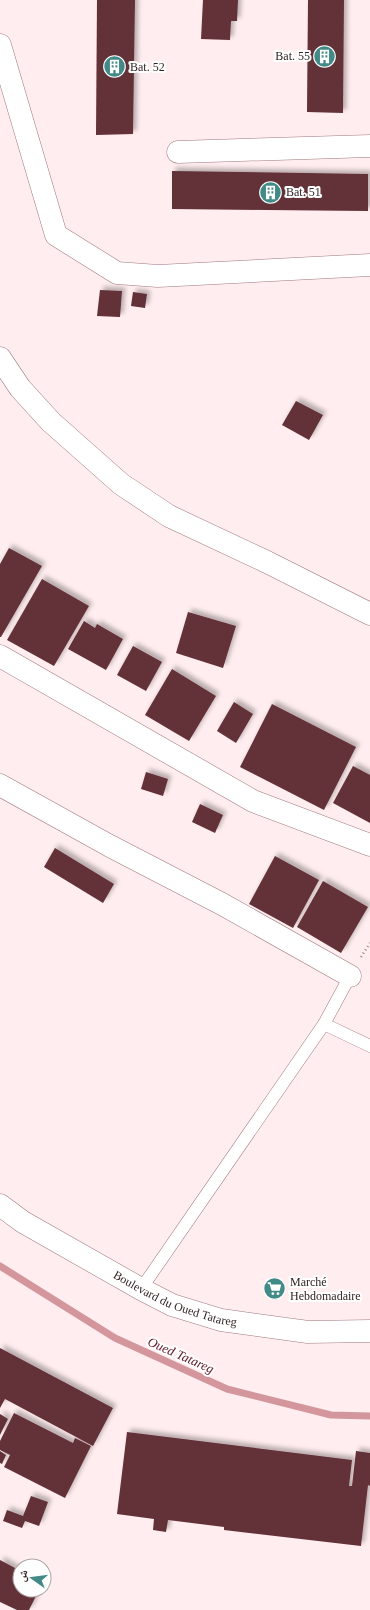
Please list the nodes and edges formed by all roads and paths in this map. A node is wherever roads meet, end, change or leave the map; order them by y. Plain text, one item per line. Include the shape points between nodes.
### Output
1 (0, 45) edge
2 (370, 146) edge
3 (178, 152) dead end
4 (370, 265) edge
5 (0, 358) edge
6 (370, 614) edge
7 (0, 656) edge
8 (0, 785) edge
9 (370, 845) edge
10 (350, 976) joint
11 (324, 1024) junction
12 (370, 1046) edge
13 (0, 1205) edge
14 (140, 1289) junction
15 (370, 1331) edge

1 - 4 street via 56,235 117,273 158,276
2 - 3 street
5 - 6 street via 20,388 51,422 121,484 169,516
7 - 9 street via 253,801
8 - 10 street
10 - 11 lane
11 - 12 lane
11 - 14 lane
13 - 14 street, Boulevard du Oued Tatareg via 23,1222
14 - 15 street, Boulevard du Oued Tatareg via 172,1305 221,1320 308,1332

